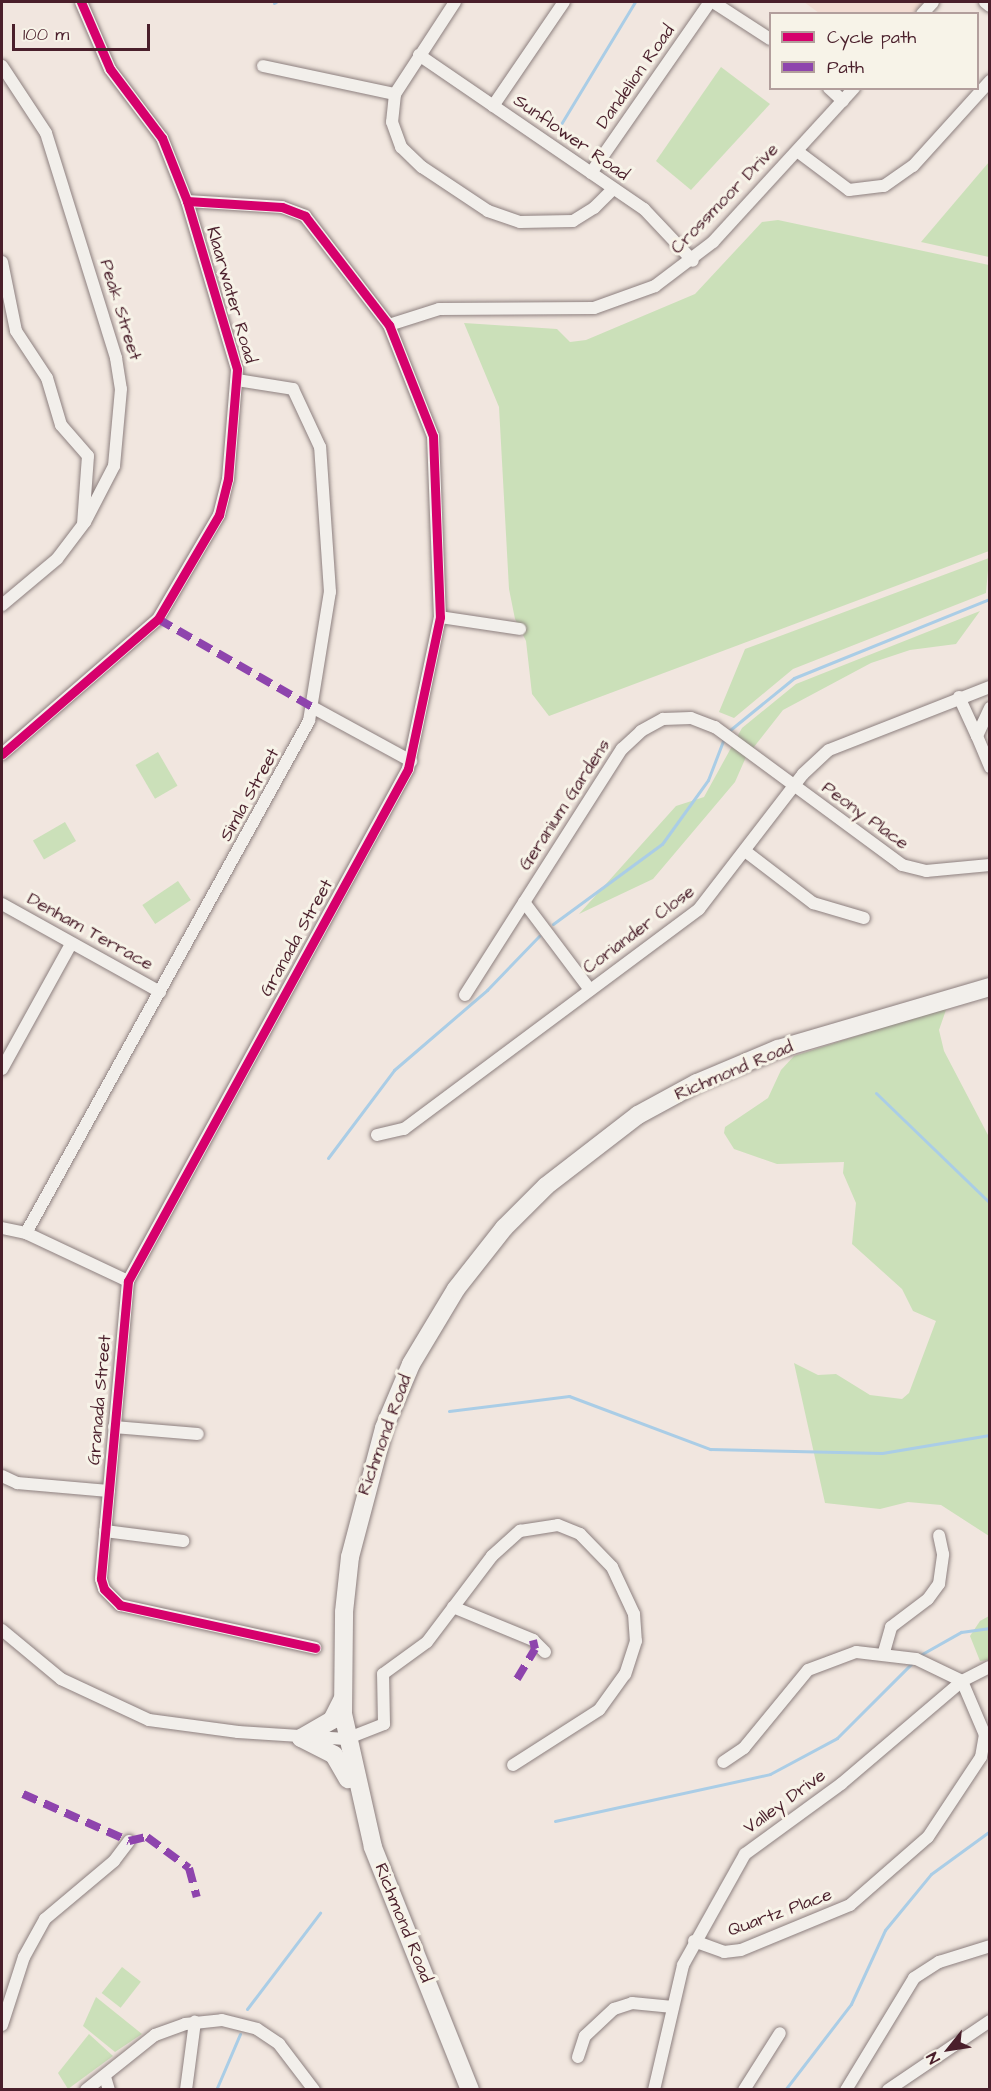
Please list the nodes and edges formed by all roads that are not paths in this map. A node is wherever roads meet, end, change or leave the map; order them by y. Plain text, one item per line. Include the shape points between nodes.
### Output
1 (81, 2) edge
2 (455, 2) edge
3 (564, 2) edge
4 (711, 2) edge
5 (985, 2) edge
6 (990, 6) edge
7 (769, 38) edge
8 (418, 56) junction
9 (263, 66) dead end
10 (3, 70) edge
11 (990, 81) edge
12 (831, 90) edge
13 (852, 90) edge
14 (395, 94) junction
15 (843, 101) junction
16 (493, 106) junction
17 (797, 151) junction
18 (591, 173) junction
19 (613, 189) junction
20 (187, 201) junction
21 (219, 201) junction
22 (195, 227) junction
23 (693, 261) junction
24 (2, 262) edge
25 (389, 325) junction
26 (237, 380) junction
27 (83, 525) junction
28 (2, 605) edge
29 (440, 617) junction
30 (520, 629) dead end
31 (990, 687) edge
32 (959, 697) junction
33 (312, 707) junction
34 (990, 708) edge
35 (977, 736) junction
36 (2, 754) edge
37 (411, 761) junction
38 (990, 767) edge
39 (794, 787) junction
40 (745, 851) junction
41 (990, 865) edge
42 (524, 902) junction
43 (2, 904) edge
44 (864, 918) dead end
45 (71, 944) junction
46 (990, 987) edge
47 (590, 990) junction
48 (160, 992) junction
49 (465, 995) dead end
50 (2, 1069) edge
51 (377, 1135) dead end
52 (2, 1228) edge
53 (26, 1233) junction
54 (128, 1281) junction
55 (114, 1427) junction
56 (198, 1434) dead end
57 (2, 1476) edge
58 (109, 1491) junction
59 (105, 1531) junction
60 (939, 1535) dead end
61 (183, 1541) dead end
62 (453, 1607) junction
63 (2, 1630) edge
64 (315, 1648) dead end
65 (544, 1652) dead end
66 (884, 1652) junction
67 (990, 1667) edge
68 (962, 1681) junction
69 (343, 1699) junction
70 (301, 1738) junction
71 (346, 1739) junction
72 (723, 1762) dead end
73 (513, 1765) dead end
74 (361, 1808) junction
75 (129, 1841) dead end
76 (694, 1941) junction
77 (990, 1946) edge
78 (673, 2007) junction
79 (990, 2021) edge
80 (195, 2022) junction
81 (2, 2025) edge
82 (780, 2033) dead end
83 (578, 2057) dead end
84 (105, 2077) junction
85 (848, 2089) edge
86 (86, 2090) edge
87 (109, 2090) edge
88 (186, 2090) edge
89 (314, 2090) edge
90 (470, 2090) edge
91 (654, 2090) edge
92 (744, 2090) edge
93 (888, 2090) edge

1 - 20 street, Klaarwater Road via 110,69 162,138
2 - 8 street
3 - 16 street
4 - 7 street
4 - 18 street, Dandelion Road
5 - 6 street
8 - 14 street
8 - 16 street, Sunflower Road
9 - 14 street
10 - 27 street, Peak Street via 46,134 120,375 114,466
11 - 17 street via 913,166 884,186 849,190
12 - 15 street
13 - 15 street, Crossmoor Drive
14 - 19 street via 392,122 401,147 422,167 499,216 520,222 573,221
15 - 17 street, Crossmoor Drive
16 - 18 street, Sunflower Road
17 - 23 street, Crossmoor Drive
18 - 19 street, Sunflower Road
19 - 23 street, Sunflower Road via 658,221
20 - 21 street, Granada Street
20 - 22 street, Klaarwater Road
21 - 22 street via 199,212
21 - 25 street, Granada Street via 282,207 304,216
22 - 26 street, Klaarwater Road via 235,356
23 - 25 street, Crossmoor Drive via 656,286 594,308 439,309
24 - 27 street via 16,331 47,378 61,425 88,456
25 - 29 street, Granada Street via 433,436
26 - 33 street, Simla Street via 293,389 320,447 330,592
26 - 36 street, Klaarwater Road via 224,499 165,610
27 - 28 street, Peak Street via 57,559
29 - 30 street
29 - 37 street, Granada Street
31 - 32 street, Coriander Close
32 - 35 street
32 - 39 street, Coriander Close via 829,750
33 - 37 street
33 - 48 street, Simla Street via 304,733 270,798
34 - 35 street
35 - 38 street
37 - 54 street, Granada Street
39 - 40 street, Coriander Close
39 - 41 street, Peony Place via 902,865 926,872
39 - 42 street, Geranium Gardens via 705,722 676,717 651,724 622,749
40 - 44 street via 813,903
40 - 47 street, Coriander Close via 704,904
42 - 47 street
42 - 49 street, Geranium Gardens
43 - 45 street, Denham Terrace
45 - 48 street, Denham Terrace
45 - 50 street
46 - 69 highway, Richmond Road via 778,1049 697,1083 606,1138 546,1185 504,1228 451,1298 411,1364 384,1428 350,1557
47 - 51 street, Coriander Close via 404,1129
48 - 53 street, Simla Street
52 - 53 street
53 - 54 street
54 - 55 street, Granada Street
55 - 56 street
55 - 58 street, Granada Street
57 - 58 street via 17,1483
58 - 59 street, Granada Street
59 - 61 street
59 - 64 street, Granada Street via 101,1579 110,1598 120,1605
60 - 66 street via 943,1554 939,1584 928,1599 891,1627
62 - 65 street via 532,1640
62 - 71 street via 427,1642 383,1674 384,1724
62 - 73 street via 508,1540 537,1526 558,1526 580,1534 599,1550 620,1581 634,1614 636,1641 615,1692 575,1729
63 - 70 street via 62,1679 149,1720
66 - 68 street via 916,1659
66 - 72 street via 847,1653 808,1670 744,1748
67 - 68 street, Valley Drive
68 - 76 street, Valley Drive via 841,1784 753,1846 734,1870
68 - 76 street, Quartz Place via 982,1721 984,1748 921,1846 850,1905 807,1925 733,1952
69 - 70 highway via 332,1720
69 - 71 highway, Richmond Road
70 - 71 street
70 - 74 highway via 325,1748 341,1763
71 - 74 highway, Richmond Road
74 - 90 highway, Richmond Road
75 - 81 street via 114,1861 45,1919 24,1957
76 - 78 street, Valley Drive
77 - 85 street via 939,1962 914,1978
78 - 83 street via 632,2003 614,2009 588,2031
78 - 91 street, Valley Drive
79 - 93 street
80 - 84 street via 155,2035
80 - 88 street
80 - 89 street via 222,2020 257,2029 297,2062
82 - 92 street
84 - 86 street
84 - 87 street

